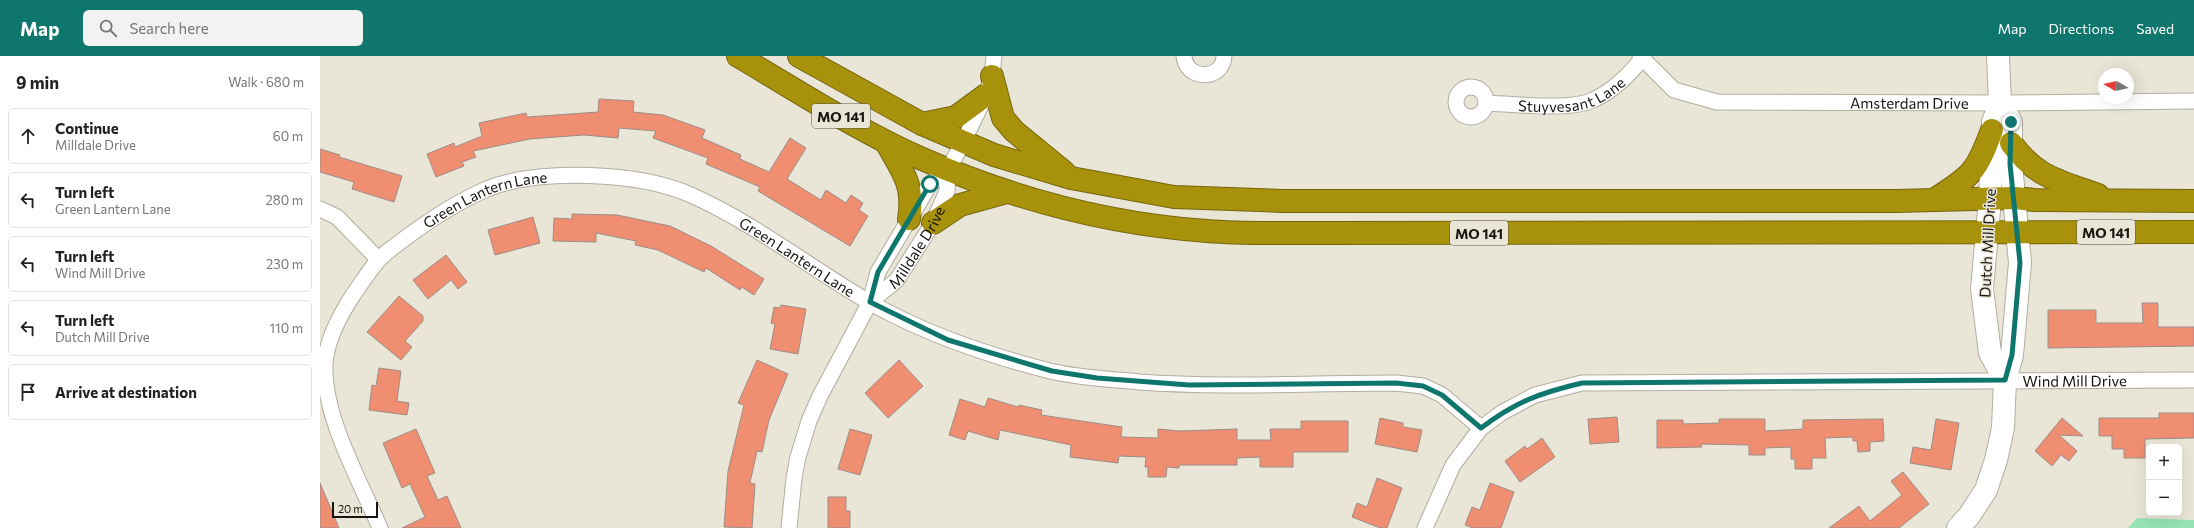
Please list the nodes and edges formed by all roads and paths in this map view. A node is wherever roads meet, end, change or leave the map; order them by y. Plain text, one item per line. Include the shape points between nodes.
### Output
1 (738, 56) edge
2 (799, 56) edge
3 (1184, 56) edge
4 (1224, 56) edge
5 (1998, 56) edge
6 (1642, 57) edge
7 (990, 76) edge
8 (2194, 101) edge
9 (1486, 103) dead end
10 (2000, 103) junction
11 (922, 124) junction
12 (1992, 130) junction
13 (886, 142) junction
14 (963, 142) junction
15 (2011, 143) junction
16 (948, 170) junction
17 (1071, 178) junction
18 (1007, 192) junction
19 (2014, 198) junction
20 (1935, 199) junction
21 (1990, 199) junction
22 (2112, 200) junction
23 (2194, 201) edge
24 (320, 209) edge
25 (909, 219) junction
26 (933, 223) junction
27 (1986, 232) junction
28 (2018, 232) junction
29 (2194, 232) edge
30 (378, 259) junction
31 (870, 302) junction
32 (2005, 380) junction
33 (2194, 380) edge
34 (1481, 428) junction
35 (380, 528) edge
36 (789, 528) edge
37 (1425, 528) edge
38 (1958, 528) edge

1 - 13 highway, MO 141
2 - 11 highway, MO 141
3 - 4 street via 1192,72 1205,76 1222,66
5 - 10 street, Dutch Mill Drive
6 - 9 street, Stuyvesant Lane via 1611,90 1592,101 1556,105
6 - 10 street, Amsterdam Drive via 1674,90 1718,102
7 - 11 highway via 956,117
7 - 14 street
7 - 17 highway via 1003,118 1014,131
8 - 10 street, Amsterdam Drive
10 - 12 street, Dutch Mill Drive via 1992,122
10 - 15 street, Dutch Mill Drive via 2011,122
11 - 14 highway, MO 141
12 - 20 highway via 1982,158 1974,169 1963,182
12 - 21 street, Dutch Mill Drive
13 - 16 highway, MO 141
13 - 25 highway via 909,184 912,202
14 - 16 street
14 - 17 highway, MO 141 via 994,155
15 - 19 street, Dutch Mill Drive via 2010,164
15 - 22 highway via 2023,160 2038,172
16 - 18 highway, MO 141
16 - 25 street, Milldale Drive via 930,184
16 - 26 street, Milldale Drive via 947,191
17 - 20 highway, MO 141 via 1174,197 1231,200
18 - 26 highway via 960,205
18 - 27 highway, MO 141 via 1096,216 1151,226 1207,231
19 - 21 highway, MO 141
19 - 22 highway, MO 141
19 - 28 street, Dutch Mill Drive
20 - 21 highway, MO 141
21 - 27 street, Dutch Mill Drive
22 - 23 highway, MO 141
24 - 30 street via 337,217
25 - 31 street, Milldale Drive via 878,272
26 - 31 street, Milldale Drive via 897,280
27 - 28 highway, MO 141
27 - 32 street, Dutch Mill Drive via 1982,289 1990,353
28 - 29 highway, MO 141
28 - 32 street, Dutch Mill Drive via 2020,263 2012,355
30 - 31 street, Green Lantern Lane via 427,220 485,190 510,182 598,175 660,183 690,194 727,213
30 - 35 street, Green Lantern Lane via 344,310 330,340 325,363 326,391 335,423
31 - 34 street, Green Lantern Lane via 948,340 1052,371 1097,378 1189,385 1396,383 1423,386 1442,395
31 - 36 street, Milldale Drive via 809,421 794,478
32 - 33 street, Wind Mill Drive
32 - 34 street, Wind Mill Drive via 1582,383 1535,395 1503,412
32 - 38 street, Dutch Mill Drive via 2003,428 1996,460 1986,490
34 - 37 street, Wind Mill Drive via 1453,465

